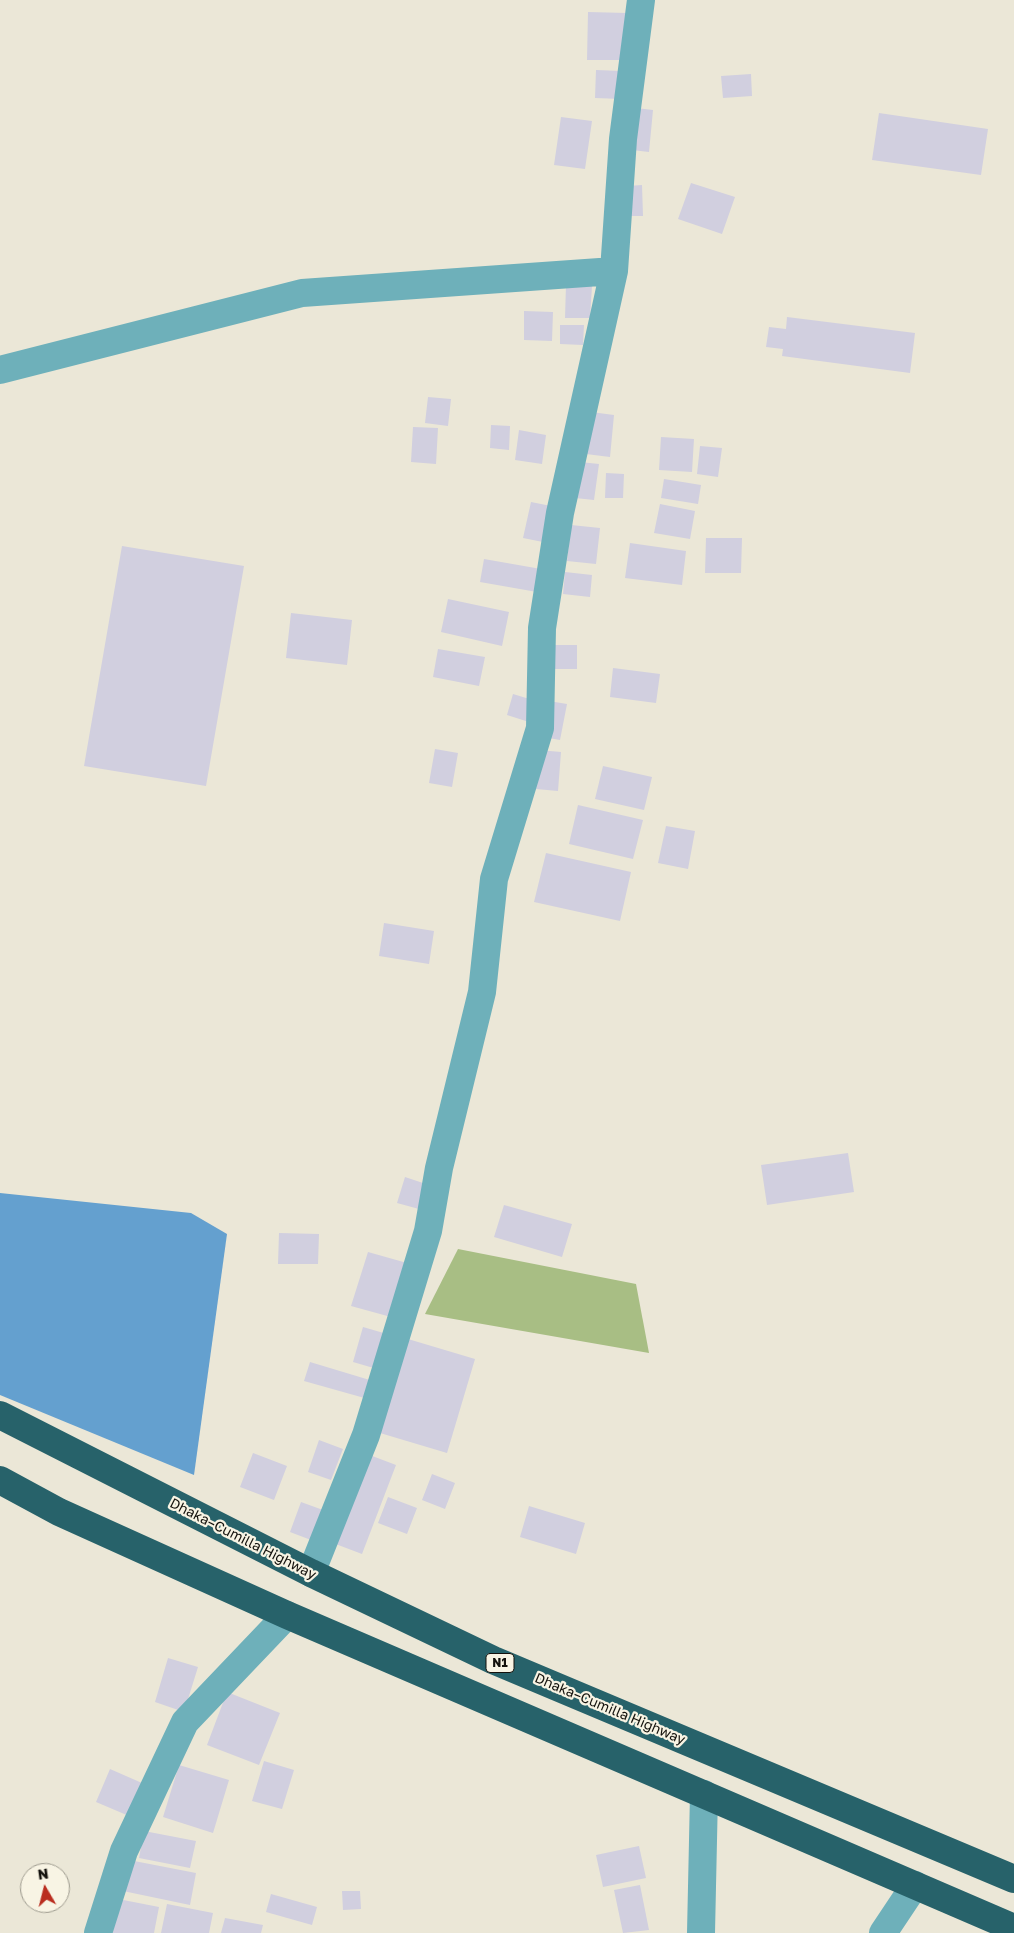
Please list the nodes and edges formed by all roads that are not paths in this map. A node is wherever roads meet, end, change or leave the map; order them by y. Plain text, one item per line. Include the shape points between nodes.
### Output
1 (641, 0) edge
2 (614, 271) junction
3 (0, 370) edge
4 (0, 1415) edge
5 (0, 1480) edge
6 (311, 1573) junction
7 (287, 1615) junction
8 (704, 1794) junction
9 (1014, 1879) edge
10 (915, 1886) junction
11 (1014, 1928) edge
12 (98, 1933) edge
13 (701, 1933) edge
14 (883, 1933) edge

1 - 2 street via 623,139
2 - 3 street via 302,293
2 - 6 street via 560,513 542,628 540,728 494,880 482,992 439,1168 428,1231 366,1434
4 - 6 highway, Dhaka–Cumilla Highway / N1
5 - 7 highway via 60,1512
6 - 9 highway, Dhaka–Cumilla Highway / N1 via 492,1660
7 - 8 highway
7 - 12 street via 185,1722 124,1851
8 - 10 highway
8 - 13 street
10 - 11 highway
10 - 14 street

